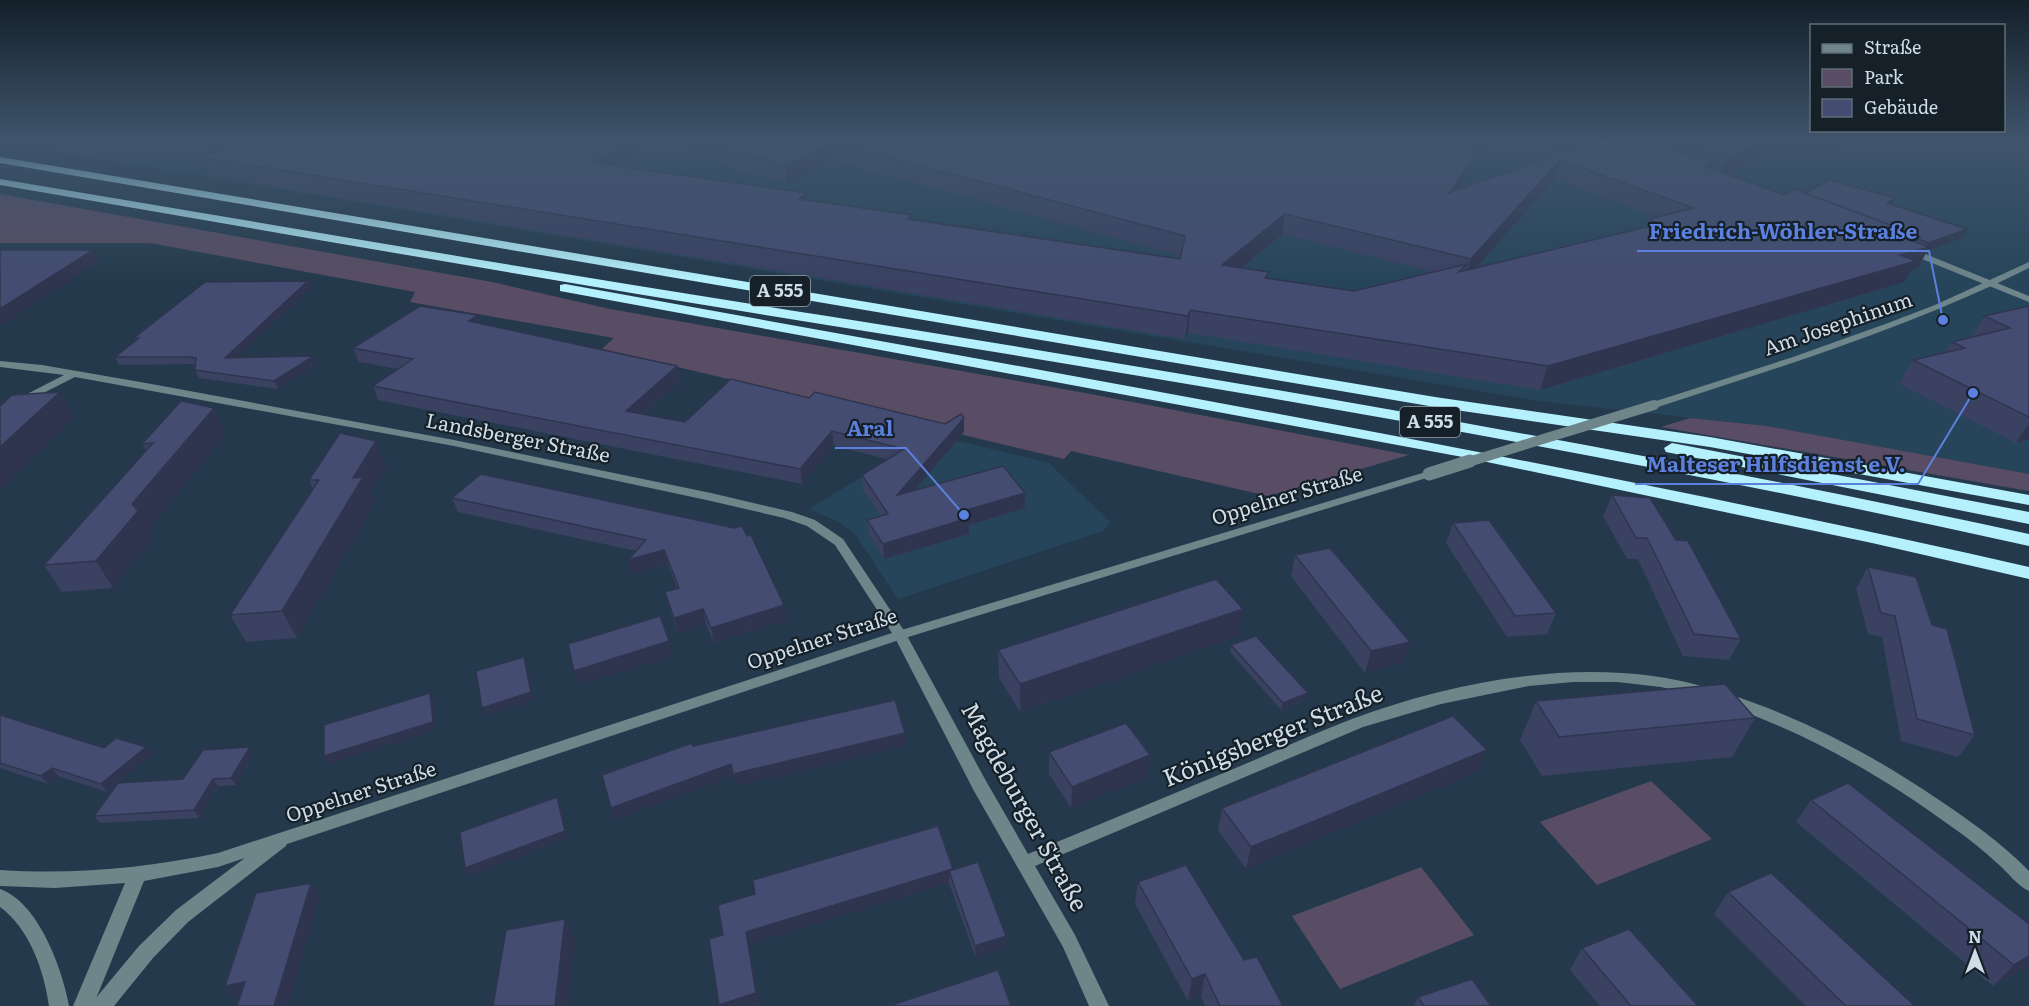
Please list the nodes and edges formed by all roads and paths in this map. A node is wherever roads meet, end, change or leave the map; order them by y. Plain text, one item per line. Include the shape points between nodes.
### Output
1 (29, 187) edge
2 (160, 187) edge
3 (175, 212) junction
4 (1904, 248) edge
5 (2029, 265) edge
6 (1993, 284) junction
7 (2029, 299) edge
8 (829, 321) junction
9 (0, 364) edge
10 (73, 374) junction
11 (1435, 402) junction
12 (1654, 405) joint
13 (0, 412) edge
14 (2029, 500) edge
15 (2029, 518) edge
16 (2029, 540) edge
17 (2029, 564) edge
18 (2029, 573) edge
19 (900, 635) junction
20 (280, 841) junction
21 (1025, 863) junction
22 (138, 874) junction
23 (0, 878) edge
24 (2029, 883) edge
25 (0, 897) edge
26 (59, 1006) edge
27 (83, 1006) edge
28 (102, 1006) edge
29 (1099, 1006) edge

1 - 3 highway, A 555
2 - 11 highway, A 555
3 - 8 highway, A 555
3 - 18 highway via 198,222 1468,453
4 - 6 street
5 - 6 street, Am Josephinum
6 - 7 street
6 - 12 street, Am Josephinum via 1920,314
8 - 16 highway, A 555 via 1635,459
8 - 17 highway via 1534,458
9 - 10 street, Landsberger Straße
10 - 13 street
10 - 19 street, Landsberger Straße via 443,441 788,514 812,523 839,542
11 - 14 highway via 1710,442
11 - 15 highway, A 555
12 - 19 street, Oppelner Straße, bridge
19 - 20 street, Oppelner Straße
19 - 21 street, Magdeburger Straße
20 - 22 street, Oppelner Straße via 218,860
20 - 28 street via 182,916
21 - 24 street, Königsberger Straße via 1396,710 1502,686 1593,677 1684,686 1818,734 1879,767 1942,810 2004,856
21 - 29 street, Magdeburger Straße via 1070,941
22 - 23 street, Oppelner Straße via 56,880
22 - 27 street
25 - 26 street via 14,905 39,946 57,985

